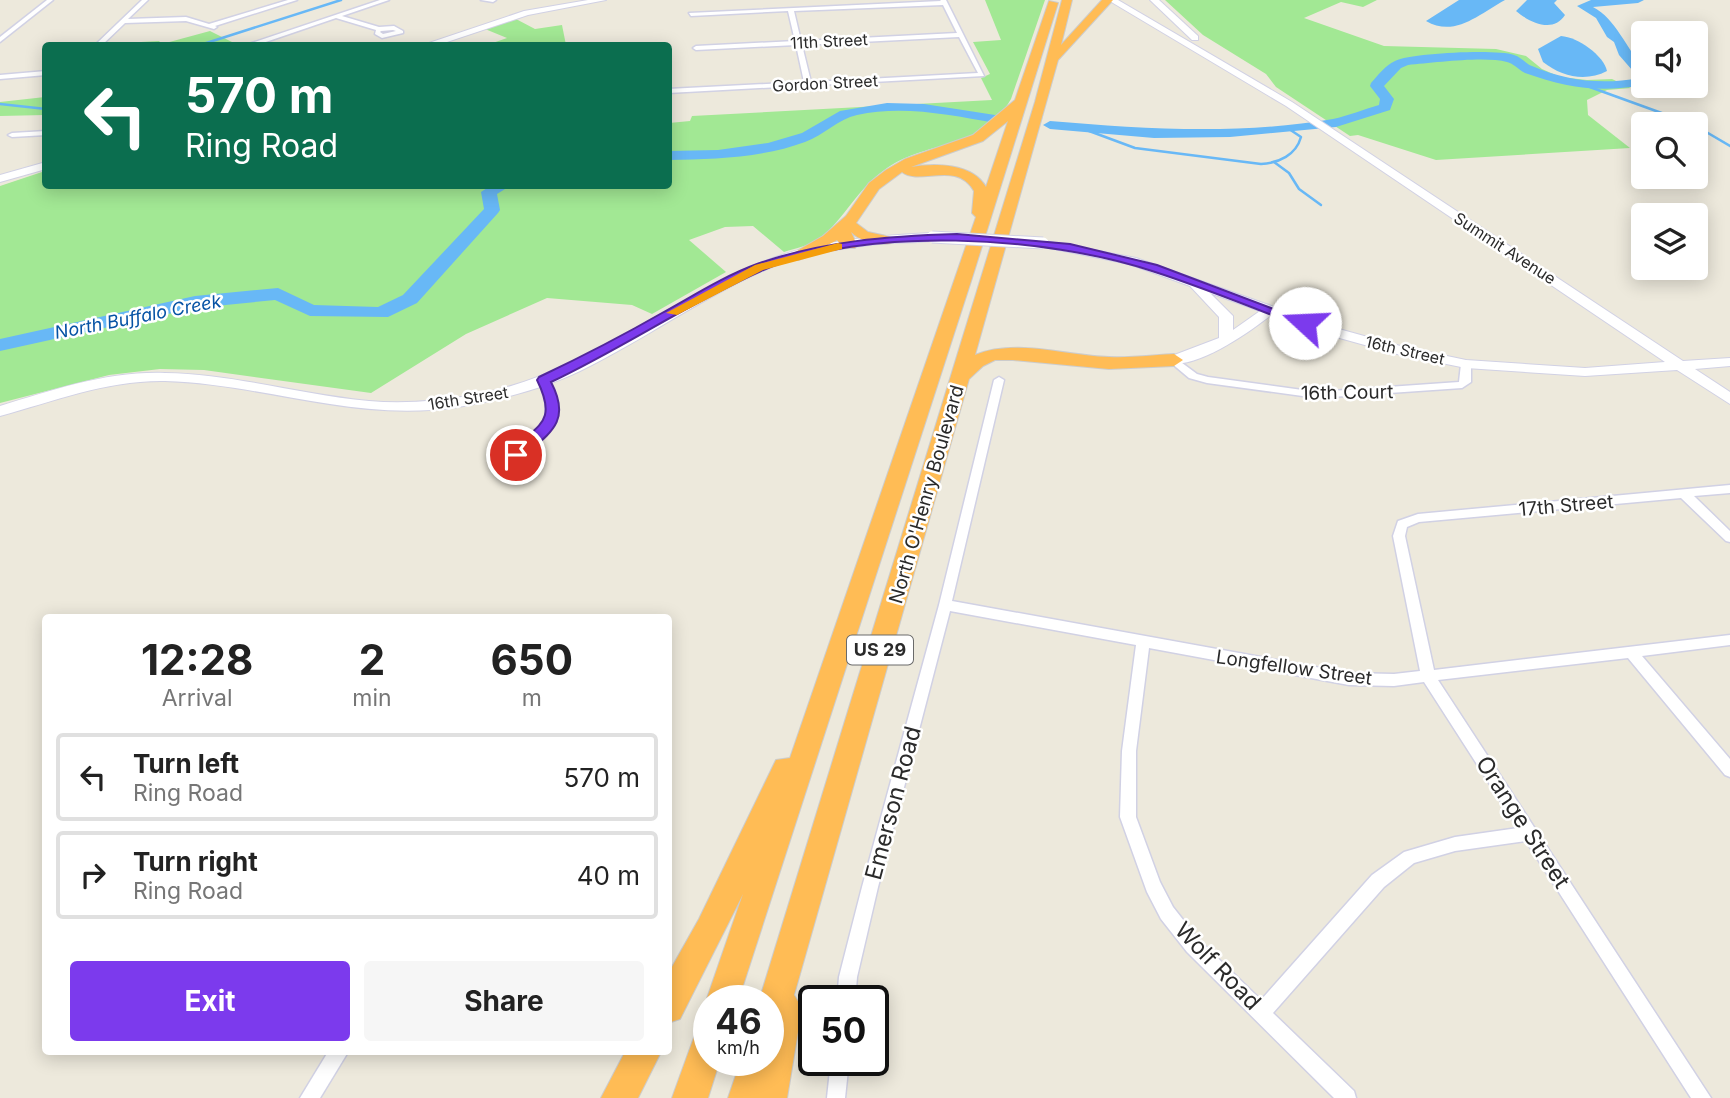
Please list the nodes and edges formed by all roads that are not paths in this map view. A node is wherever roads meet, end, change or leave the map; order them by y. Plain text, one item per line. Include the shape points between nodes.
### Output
1 (50, 0) edge
2 (145, 0) edge
3 (294, 0) edge
4 (386, 0) edge
5 (485, 0) edge
6 (493, 0) edge
7 (602, 0) edge
8 (1054, 0) edge
9 (1068, 0) edge
10 (1154, 0) edge
11 (943, 1) edge
12 (1108, 1) edge
13 (699, 3) dead end
14 (791, 10) junction
15 (691, 14) dead end
16 (701, 14) junction
17 (338, 16) junction
18 (123, 21) junction
19 (379, 29) dead end
20 (961, 35) junction
21 (0, 40) edge
22 (101, 42) edge
23 (259, 42) edge
24 (436, 42) edge
25 (799, 43) junction
26 (696, 48) dead end
27 (1052, 65) junction
28 (42, 73) edge
29 (0, 77) edge
30 (808, 84) junction
31 (672, 91) edge
32 (1022, 98) junction
33 (1280, 99) junction
34 (42, 133) edge
35 (12, 135) dead end
36 (42, 166) edge
37 (0, 179) edge
38 (853, 223) junction
39 (978, 229) junction
40 (885, 240) junction
41 (849, 245) junction
42 (798, 255) junction
43 (1185, 278) junction
44 (1269, 310) junction
45 (979, 312) junction
46 (1226, 342) junction
47 (1069, 360) junction
48 (1174, 360) junction
49 (1730, 362) edge
50 (1466, 364) junction
51 (1682, 366) junction
52 (960, 377) junction
53 (544, 380) junction
54 (999, 380) dead end
55 (1730, 400) edge
56 (0, 411) edge
57 (516, 455) dead end
58 (1730, 489) edge
59 (1684, 494) junction
60 (1402, 524) joint
61 (1730, 538) edge
62 (945, 605) junction
63 (1730, 640) edge
64 (1143, 643) junction
65 (1632, 653) junction
66 (837, 655) junction
67 (1428, 677) junction
68 (1730, 770) edge
69 (1531, 833) junction
70 (801, 923) junction
71 (727, 985) edge
72 (781, 985) edge
73 (847, 985) edge
74 (672, 1000) edge
75 (1262, 1012) junction
76 (337, 1055) edge
77 (642, 1055) edge
78 (697, 1076) edge
79 (753, 1076) edge
80 (838, 1076) edge
81 (309, 1098) edge
82 (619, 1098) edge
83 (690, 1098) edge
84 (746, 1098) edge
85 (769, 1098) edge
86 (836, 1098) edge
87 (1348, 1098) edge
88 (1702, 1098) edge

1 - 21 street
2 - 18 street
3 - 18 street via 213,26 175,18
4 - 17 street
5 - 6 street
7 - 24 main road via 527,13
8 - 32 highway, North O'Henry Boulevard / US 29
9 - 27 highway, North O'Henry Boulevard / US 29
10 - 33 main road, Summit Avenue via 1185,30
11 - 14 street
11 - 20 street
12 - 27 highway
12 - 33 main road, Summit Avenue
13 - 16 street
14 - 16 street
14 - 25 street
15 - 16 street
17 - 19 street
17 - 23 street
18 - 22 street
20 - 25 street, 11th Street
20 - 30 street, Gordon Street via 982,75
25 - 26 street, 11th Street
25 - 30 street
27 - 45 highway, North O'Henry Boulevard / US 29
28 - 29 street
30 - 31 street, Gordon Street
32 - 38 highway via 978,138 891,173 874,186
32 - 39 highway, North O'Henry Boulevard / US 29
33 - 51 main road, Summit Avenue
34 - 35 street
36 - 37 main road
38 - 39 highway via 893,179 932,170 954,172 976,183 981,191
38 - 40 highway via 863,235
38 - 41 highway
38 - 42 highway
39 - 66 highway, North O'Henry Boulevard / US 29
40 - 41 main road, 16th Street
40 - 43 main road, 16th Street, bridge via 932,237 1043,243 1132,261
41 - 42 main road, 16th Street
42 - 53 main road, 16th Street via 759,267
43 - 44 main road, 16th Street
43 - 46 main road via 1226,316
44 - 46 main road
44 - 50 main road, 16th Street via 1353,339
45 - 47 highway via 986,331 996,341 1012,349
45 - 52 highway, North O'Henry Boulevard / US 29
46 - 48 main road
47 - 48 highway
47 - 52 highway via 992,355
48 - 50 street, 16th Court via 1207,380 1317,395 1462,385
49 - 51 main road, 16th Street
50 - 51 main road, 16th Street via 1586,372
51 - 55 main road, Summit Avenue
52 - 70 highway, North O'Henry Boulevard / US 29
53 - 56 main road, 16th Street via 461,402 370,406 164,377 113,381
53 - 57 street via 553,399 553,416 547,429
54 - 62 street, North O'Henry Boulevard
58 - 59 street, 17th Street
59 - 60 street, 17th Street via 1418,518
59 - 61 street
60 - 67 street, Orange Street via 1399,536
62 - 64 street, Longfellow Street
62 - 73 street, Emerson Road
63 - 65 street, Longfellow Street
64 - 67 street, Longfellow Street via 1349,679
64 - 75 street, Wolf Road via 1129,751 1128,817 1167,913 1220,974
65 - 67 street, Longfellow Street
65 - 68 street
66 - 71 highway, North O'Henry Boulevard / US 29
66 - 74 highway via 710,930
67 - 69 street, Orange Street
69 - 75 street via 1455,844 1410,857 1378,881
69 - 88 street, Orange Street
70 - 72 highway, North O'Henry Boulevard / US 29
70 - 85 highway
75 - 87 street, Wolf Road
76 - 81 street
77 - 82 highway
78 - 83 highway
79 - 84 highway
80 - 86 street

